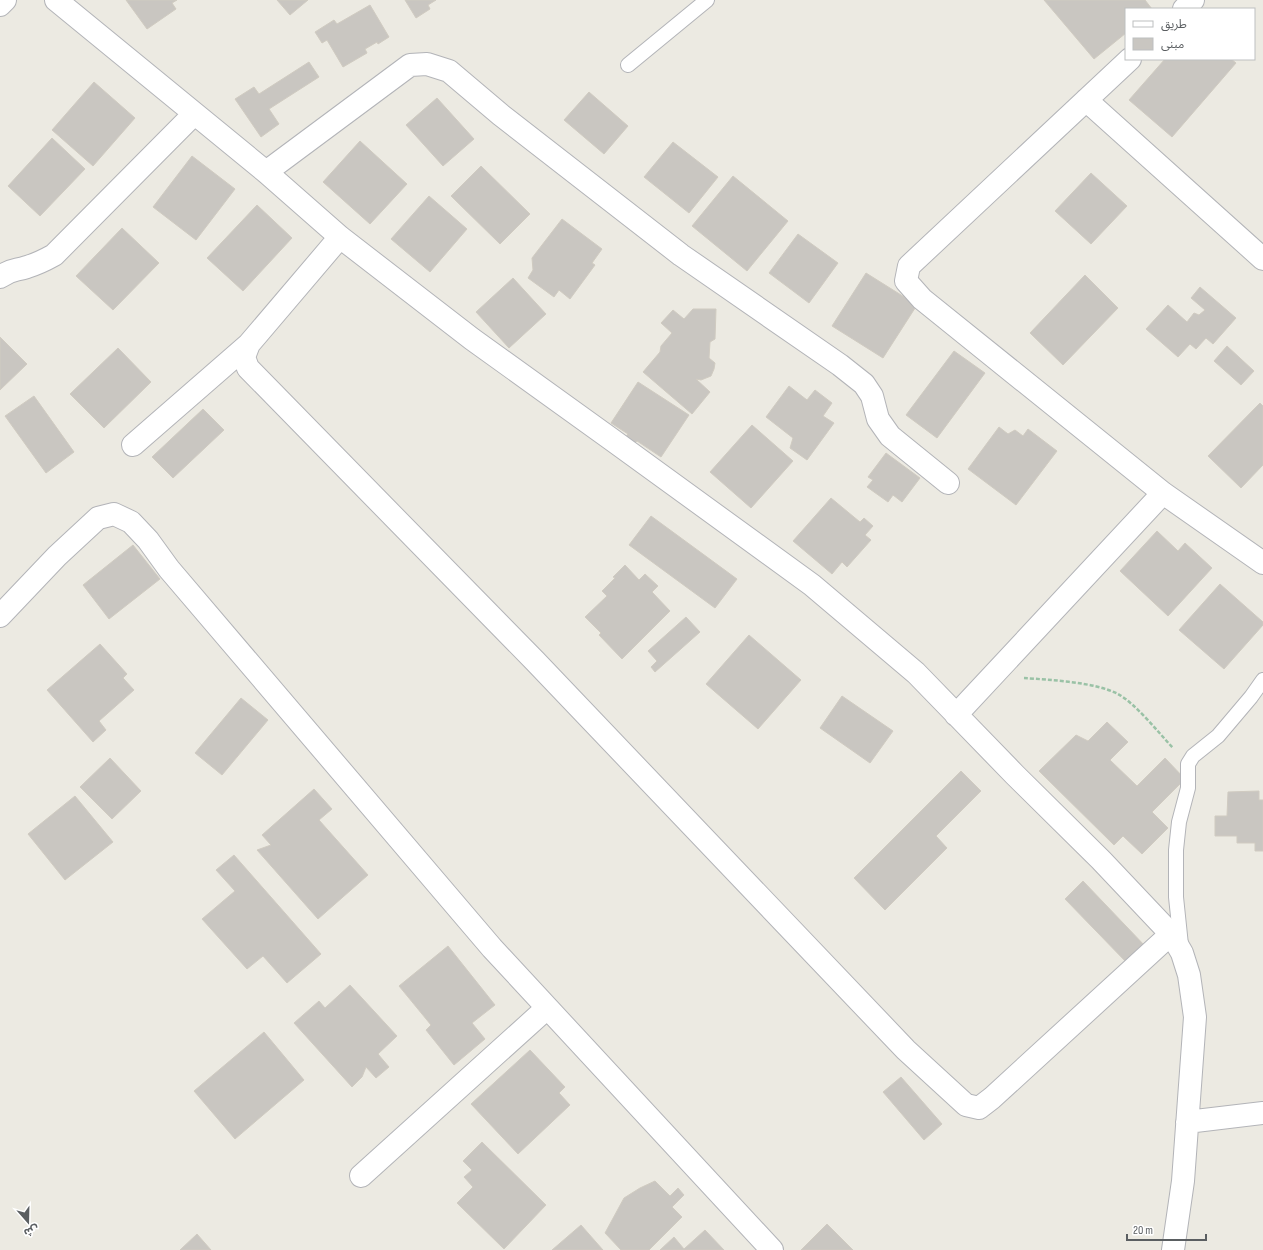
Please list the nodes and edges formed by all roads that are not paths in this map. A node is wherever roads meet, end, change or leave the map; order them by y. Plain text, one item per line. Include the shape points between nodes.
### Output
1 (5, 0) edge
2 (56, 0) edge
3 (707, 0) edge
4 (1193, 0) edge
5 (0, 5) edge
6 (1185, 8) edge
7 (1129, 60) edge
8 (628, 65) dead end
9 (1086, 100) junction
10 (194, 114) junction
11 (266, 172) junction
12 (340, 237) junction
13 (1263, 259) edge
14 (0, 277) edge
15 (249, 344) junction
16 (133, 445) dead end
17 (948, 483) dead end
18 (1163, 493) junction
19 (1263, 563) edge
20 (0, 616) edge
21 (1263, 680) edge
22 (956, 715) junction
23 (1171, 934) junction
24 (1182, 953) junction
25 (547, 1008) junction
26 (1263, 1113) edge
27 (1187, 1122) junction
28 (360, 1176) dead end
29 (772, 1250) edge
30 (1173, 1250) edge

1 - 5 street
2 - 10 street
3 - 8 lane
4 - 6 street
7 - 9 street
9 - 13 street
9 - 18 street via 908,266 906,281 922,299
10 - 11 street
10 - 14 street via 54,255 26,268 8,271
11 - 12 street
11 - 17 street via 410,65 428,64 448,71 681,255 864,384 872,396 878,419 890,436
12 - 15 street
12 - 22 street via 472,339 812,585 916,673
15 - 16 street
15 - 23 street via 244,357 248,368 535,661 906,1050 966,1105 978,1108 992,1098
18 - 19 street
18 - 22 street
20 - 25 street via 98,518 114,514 131,522 487,942
21 - 24 lane via 1218,736 1193,756 1188,764 1188,788 1179,822 1176,850 1176,897
22 - 23 street
23 - 24 street
24 - 27 street via 1189,975 1195,1017
25 - 28 street
25 - 29 street
26 - 27 street
27 - 30 street via 1183,1181

